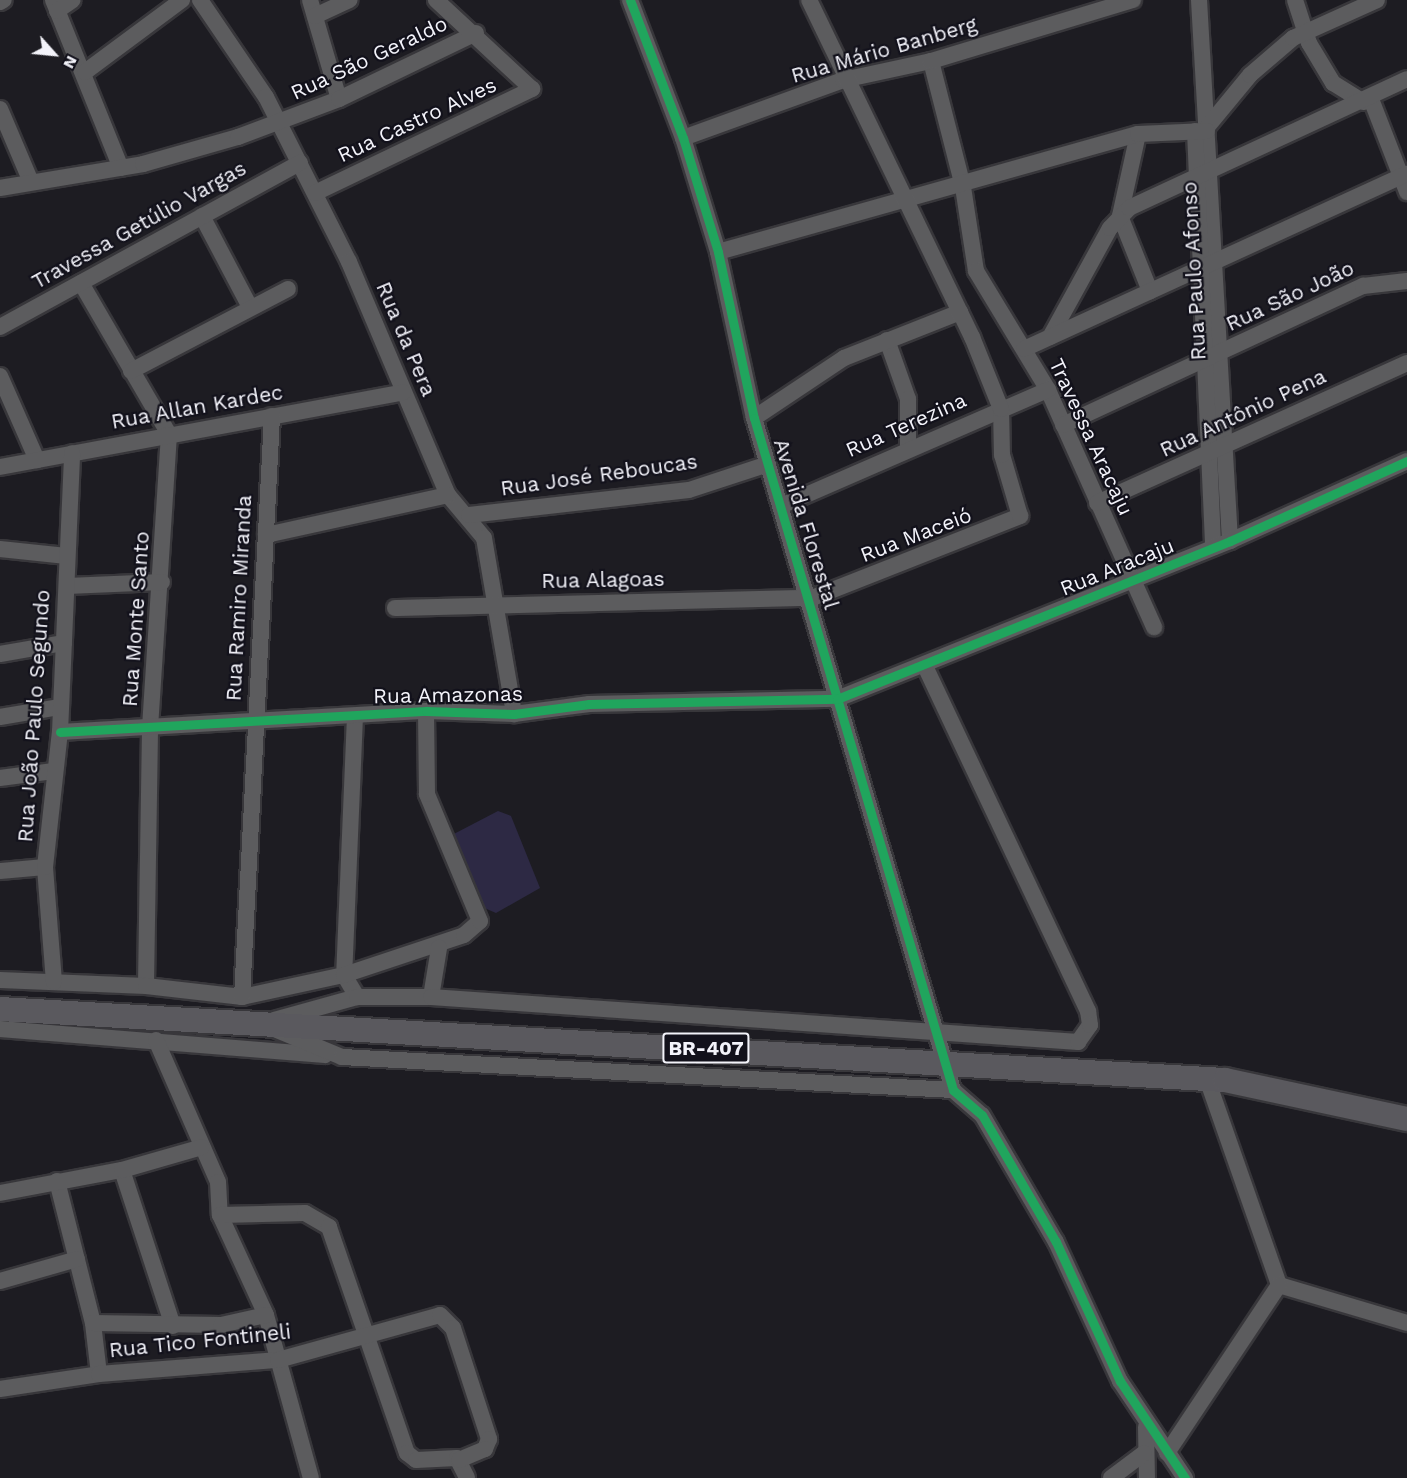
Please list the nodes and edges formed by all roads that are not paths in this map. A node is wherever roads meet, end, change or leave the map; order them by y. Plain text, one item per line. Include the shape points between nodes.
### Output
1 (4, 0) edge
2 (73, 0) edge
3 (182, 0) edge
4 (200, 0) edge
5 (350, 0) edge
6 (436, 0) edge
7 (630, 0) edge
8 (809, 0) edge
9 (1133, 0) edge
10 (1199, 0) edge
11 (1295, 0) edge
12 (1377, 0) edge
13 (0, 2) edge
14 (55, 6) edge
15 (312, 8) edge
16 (476, 33) junction
17 (1305, 33) junction
18 (931, 61) junction
19 (85, 72) junction
20 (1407, 79) edge
21 (843, 80) junction
22 (339, 99) junction
23 (1367, 100) junction
24 (0, 109) edge
25 (280, 124) junction
26 (1203, 129) junction
27 (1138, 134) junction
28 (683, 138) junction
29 (300, 163) junction
30 (121, 168) junction
31 (1205, 173) junction
32 (1405, 181) edge
33 (31, 182) junction
34 (963, 187) junction
35 (0, 188) edge
36 (315, 193) junction
37 (904, 201) junction
38 (202, 216) junction
39 (1120, 216) junction
40 (718, 252) junction
41 (1210, 263) junction
42 (1407, 281) edge
43 (81, 283) junction
44 (288, 289) dead end
45 (1150, 291) junction
46 (250, 307) junction
47 (960, 312) junction
48 (0, 327) edge
49 (1050, 337) junction
50 (887, 340) junction
51 (1024, 350) junction
52 (1220, 353) junction
53 (1204, 361) junction
54 (1407, 363) edge
55 (131, 371) junction
56 (0, 376) edge
57 (1048, 390) junction
58 (403, 392) junction
59 (1000, 409) junction
60 (272, 416) junction
61 (754, 418) junction
62 (1063, 425) junction
63 (169, 434) junction
64 (1225, 446) junction
65 (908, 448) junction
66 (72, 453) junction
67 (1208, 455) junction
68 (37, 460) junction
69 (1407, 461) edge
70 (768, 464) junction
71 (0, 467) edge
72 (448, 495) junction
73 (1097, 503) junction
74 (783, 505) junction
75 (469, 515) junction
76 (266, 535) junction
77 (1230, 541) junction
78 (1213, 548) junction
79 (0, 549) edge
80 (67, 556) junction
81 (1132, 580) junction
82 (162, 582) junction
83 (67, 586) junction
84 (812, 598) junction
85 (498, 605) junction
86 (395, 608) dead end
87 (1154, 627) dead end
88 (64, 643) junction
89 (0, 654) edge
90 (925, 666) junction
91 (837, 699) junction
92 (60, 707) junction
93 (426, 711) junction
94 (514, 714) junction
95 (356, 716) junction
96 (0, 717) edge
97 (254, 723) junction
98 (150, 730) junction
99 (60, 732) junction
100 (54, 771) junction
101 (0, 778) edge
102 (45, 867) junction
103 (0, 871) edge
104 (439, 948) junction
105 (344, 975) junction
106 (0, 980) edge
107 (54, 982) junction
108 (146, 986) junction
109 (431, 997) junction
110 (242, 998) junction
111 (357, 998) junction
112 (0, 1009) edge
113 (262, 1023) junction
114 (0, 1029) edge
115 (935, 1035) junction
116 (156, 1040) junction
117 (342, 1057) junction
118 (945, 1062) junction
119 (1207, 1079) junction
120 (953, 1090) junction
121 (1407, 1119) edge
122 (202, 1147) junction
123 (122, 1170) junction
124 (57, 1181) junction
125 (0, 1193) edge
126 (220, 1215) junction
127 (77, 1259) junction
128 (0, 1279) edge
129 (1279, 1285) junction
130 (266, 1315) junction
131 (93, 1323) junction
132 (1407, 1323) edge
133 (173, 1326) junction
134 (366, 1338) junction
135 (278, 1360) junction
136 (99, 1374) junction
137 (0, 1389) edge
138 (1146, 1427) junction
139 (1144, 1453) junction
140 (1167, 1453) junction
141 (459, 1460) junction
142 (311, 1478) edge
143 (467, 1478) edge
144 (1111, 1478) edge
145 (1147, 1478) edge
146 (1185, 1478) edge

1 - 13 street
2 - 14 street
3 - 19 street
4 - 25 street, Rua da Pera
5 - 15 street
6 - 16 street
7 - 28 street, Avenida Florestal
8 - 21 street
9 - 18 street, Rua Mário Banberg
10 - 26 street, Rua Paulo Afonso
11 - 17 street
12 - 17 street
14 - 19 street
15 - 22 street
16 - 22 street, Rua São Geraldo
16 - 36 street, Rua Castro Alves via 532,84 531,92
17 - 23 street via 1333,83
17 - 26 street via 1269,56
18 - 21 street, Rua Mário Banberg
18 - 34 street, Travessa Aracaju
19 - 30 street
20 - 23 street
21 - 28 street, Rua Mário Banberg
21 - 37 street
22 - 25 street, Rua São Geraldo
23 - 31 street
23 - 32 street
24 - 33 street
25 - 29 street, Rua da Pera
25 - 30 street, Rua São Geraldo
26 - 27 street
26 - 31 street, Rua Paulo Afonso
27 - 34 street
27 - 39 street
28 - 40 street, Avenida Florestal
29 - 36 street, Rua da Pera
29 - 38 street, Travessa Getúlio Vargas
30 - 33 street, Rua São Geraldo
31 - 39 street
31 - 41 street, Rua Paulo Afonso
32 - 41 street
33 - 35 street, Rua São Geraldo
34 - 37 street
34 - 51 street, Travessa Aracaju via 976,270
36 - 58 street, Rua da Pera
37 - 40 street
37 - 47 street
38 - 43 street, Travessa Getúlio Vargas
38 - 46 street
39 - 45 street
39 - 49 street
40 - 61 street, Avenida Florestal
41 - 45 street
41 - 52 street, Rua Paulo Afonso
41 - 53 street, Rua Paulo Afonso
42 - 52 street, Rua São João via 1364,286
43 - 48 street, Travessa Getúlio Vargas
43 - 55 street
44 - 46 street
45 - 49 street
46 - 55 street
47 - 50 street
47 - 59 street
49 - 51 street
50 - 61 street via 818,373
50 - 65 street via 908,399
51 - 57 street, Travessa Aracaju
52 - 53 street, Rua São João
52 - 64 street, Rua Paulo Afonso
53 - 62 street, Rua São João
53 - 67 street, Rua Paulo Afonso
54 - 64 street, Rua Antônio Pena
55 - 63 street
56 - 68 street
57 - 59 street, Rua Terezina
57 - 62 street, Travessa Aracaju
58 - 60 street, Rua Allan Kardec
58 - 72 street, Rua da Pera
59 - 65 street, Rua Terezina
59 - 84 street, Rua Maceió via 1002,455 1020,516 1008,524
60 - 63 street, Rua Allan Kardec
60 - 76 street, Rua Ramiro Miranda
61 - 70 street, Avenida Florestal
62 - 73 street, Travessa Aracaju
63 - 66 street, Rua Allan Kardec
63 - 82 street, Rua Monte Santo
64 - 67 street, Rua Antônio Pena
64 - 77 street, Rua Paulo Afonso
65 - 74 street, Rua Terezina
66 - 68 street, Rua Allan Kardec
66 - 80 street, Rua João Paulo Segundo
67 - 73 street, Rua Antônio Pena
67 - 78 street, Rua Paulo Afonso
68 - 71 street, Rua Allan Kardec
69 - 77 street, Rua Aracaju
70 - 74 street, Avenida Florestal
70 - 75 street, Rua José Reboucas via 689,489
72 - 75 street, Rua da Pera
72 - 76 street
73 - 81 street, Travessa Aracaju
74 - 84 street, Avenida Florestal
75 - 85 street, Rua da Pera via 484,538
76 - 97 street, Rua Ramiro Miranda
77 - 78 street, Rua Aracaju
78 - 81 street, Rua Aracaju
79 - 80 street
80 - 83 street, Rua João Paulo Segundo
81 - 87 street, Travessa Aracaju
81 - 90 street, Rua Aracaju
82 - 83 street
82 - 98 street, Rua Monte Santo
83 - 88 street, Rua João Paulo Segundo
84 - 85 street, Rua Alagoas
84 - 91 street, Avenida Florestal
85 - 86 street, Rua Alagoas
85 - 94 street, Rua da Pera
88 - 89 street
88 - 92 street, Rua João Paulo Segundo
90 - 91 street, Rua Aracaju
90 - 115 street via 1090,1017 1086,1035 1066,1044
91 - 94 street, Rua Amazonas via 589,705
91 - 115 street, Avenida Florestal
92 - 96 street
92 - 99 street, Rua João Paulo Segundo
93 - 94 street, Rua Amazonas
93 - 95 street, Rua Amazonas
93 - 104 street via 427,794 480,921
95 - 97 street, Rua Amazonas
95 - 105 street
97 - 98 street, Rua Amazonas
97 - 110 street, Rua Ramiro Miranda
98 - 99 street, Rua Amazonas
98 - 108 street, Rua Monte Santo
99 - 100 street, Rua João Paulo Segundo
100 - 101 street
100 - 102 street, Rua João Paulo Segundo
102 - 103 street
102 - 107 street, Rua João Paulo Segundo
104 - 105 street
104 - 109 street
105 - 110 street
105 - 111 street
106 - 107 street
107 - 108 street
108 - 110 street
109 - 111 street
109 - 115 street
111 - 113 street
112 - 113 highway, BR-407
113 - 117 street
113 - 118 highway, BR-407
114 - 116 street
115 - 118 street, Avenida Florestal
116 - 117 street
116 - 122 street
117 - 120 street
118 - 119 highway, BR-407
118 - 120 street, Avenida Florestal
119 - 121 highway, BR-407 via 1280,1089
119 - 129 street
120 - 138 street via 982,1115 1056,1242
122 - 123 street
122 - 126 street via 218,1182
123 - 124 street
123 - 133 street
124 - 125 street
124 - 127 street
126 - 130 street
126 - 134 street via 285,1211 324,1222 333,1234
127 - 128 street
127 - 131 street
129 - 132 street
129 - 140 street
130 - 133 street via 221,1324
130 - 135 street
131 - 133 street
131 - 136 street
134 - 135 street, Rua Tico Fontineli
134 - 141 street via 410,1458
134 - 141 street, Rua Tico Fontineli via 431,1317 450,1321 489,1438 485,1449
135 - 136 street, Rua Tico Fontineli
135 - 142 street
136 - 137 street, Rua Tico Fontineli
138 - 139 street
138 - 140 street
139 - 144 street
139 - 145 street
140 - 146 street
141 - 143 street

